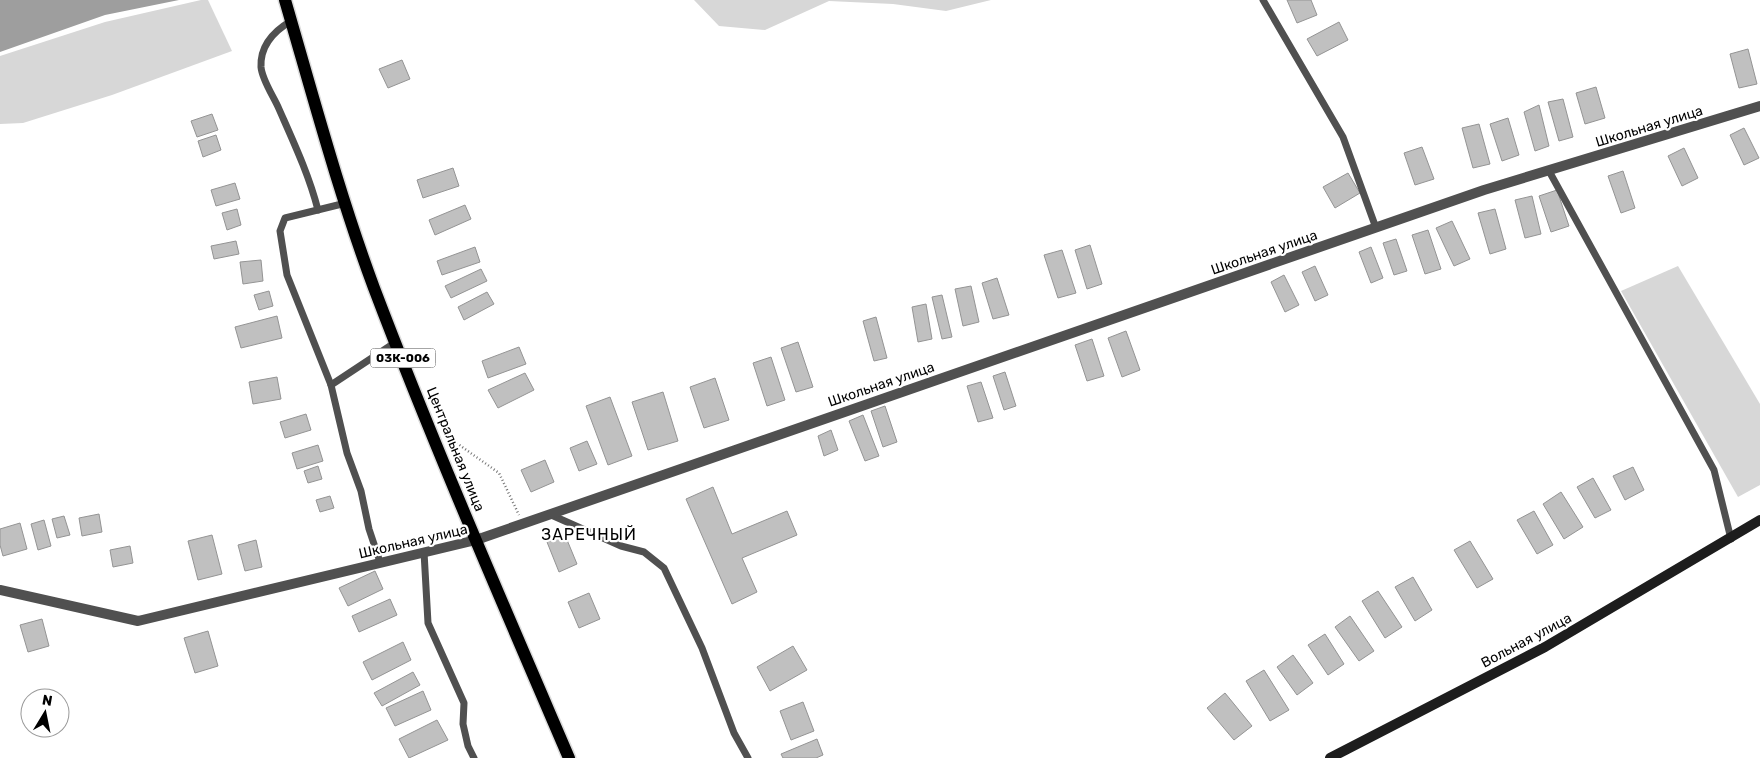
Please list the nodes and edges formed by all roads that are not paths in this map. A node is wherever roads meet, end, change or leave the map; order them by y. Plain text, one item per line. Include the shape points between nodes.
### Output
1 (285, 0) edge
2 (1263, 0) edge
3 (291, 21) junction
4 (1760, 106) edge
5 (1549, 171) junction
6 (346, 203) junction
7 (318, 210) junction
8 (1376, 228) junction
9 (396, 342) junction
10 (331, 385) junction
11 (548, 514) junction
12 (1760, 520) edge
13 (1731, 539) junction
14 (476, 540) junction
15 (424, 552) junction
16 (380, 562) junction
17 (0, 590) edge
18 (474, 758) edge
19 (569, 758) edge
20 (748, 758) edge
21 (1330, 758) edge

1 - 3 main road, 03К-006
2 - 8 lane via 1343,137
3 - 6 main road, Центральная улица / 03К-006
3 - 7 lane via 279,28 268,41 261,69 303,162
4 - 5 street, Школьная улица
5 - 8 street, Школьная улица
5 - 13 lane via 1714,470
6 - 7 lane
6 - 9 main road, Центральная улица / 03К-006
7 - 10 lane via 285,218 280,231 288,275
8 - 11 street, Школьная улица
9 - 10 lane
9 - 14 main road, Центральная улица / 03К-006
10 - 16 lane via 347,453
11 - 14 street, Школьная улица
11 - 20 lane via 621,546 644,552 664,568 702,648 734,733
12 - 13 street, Вольная улица
13 - 21 street, Вольная улица via 1545,647
14 - 15 street, Школьная улица
14 - 19 main road, Центральная улица / 03К-006
15 - 16 street, Школьная улица
15 - 18 lane via 428,623 464,703 463,724
16 - 17 street, Школьная улица via 138,620

